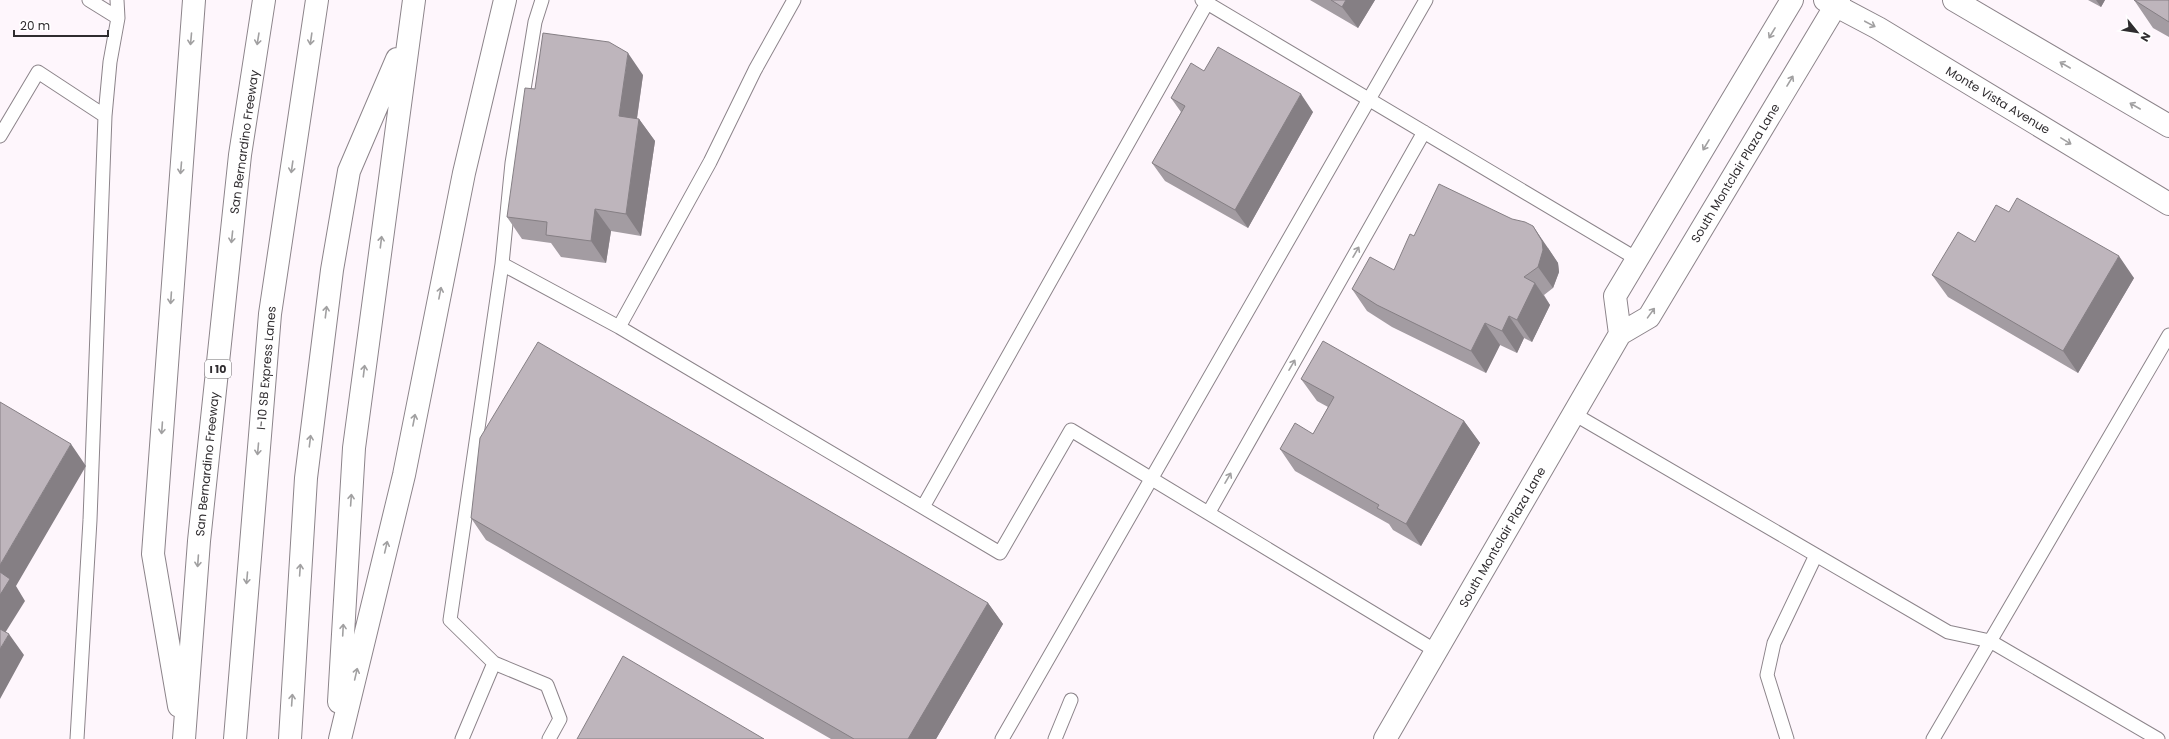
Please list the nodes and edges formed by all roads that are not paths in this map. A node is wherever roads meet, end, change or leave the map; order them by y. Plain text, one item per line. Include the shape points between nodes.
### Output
1 (89, 0) edge
2 (117, 0) edge
3 (194, 0) edge
4 (264, 0) edge
5 (317, 0) edge
6 (414, 0) edge
7 (505, 0) edge
8 (542, 0) edge
9 (794, 0) edge
10 (1426, 0) edge
11 (1792, 0) edge
12 (1954, 0) edge
13 (1205, 1) edge
14 (1833, 2) edge
15 (118, 18) junction
16 (408, 34) junction
17 (1370, 99) junction
18 (105, 116) junction
19 (2169, 126) edge
20 (1424, 132) junction
21 (0, 136) edge
22 (2169, 204) edge
23 (1638, 259) junction
24 (502, 264) junction
25 (619, 327) junction
26 (1620, 334) junction
27 (2169, 335) edge
28 (1574, 414) junction
29 (1154, 478) junction
30 (924, 507) junction
31 (1208, 512) junction
32 (1816, 555) junction
33 (1990, 641) junction
34 (1436, 651) junction
35 (494, 663) junction
36 (1071, 700) dead end
37 (77, 739) edge
38 (184, 739) edge
39 (235, 739) edge
40 (290, 739) edge
41 (337, 739) edge
42 (340, 739) edge
43 (462, 739) edge
44 (549, 739) edge
45 (1002, 739) edge
46 (1055, 739) edge
47 (1385, 739) edge
48 (1787, 739) edge
49 (1933, 739) edge
50 (2158, 739) edge

1 - 15 lane
2 - 15 lane
3 -> 38 main road via 153,554
4 -> 38 main road, San Bernardino Freeway / I 10 via 240,163 199,541
5 -> 39 main road, I-10 SB Express Lanes via 270,314
6 - 16 main road
42 -> 7 main road via 404,475 464,173
8 - 24 lane via 535,22 512,163
9 - 25 lane via 755,70 710,162
10 - 17 lane
11 -> 23 main road
19 -> 12 main road
13 - 17 lane
13 - 30 lane
14 -> 22 main road, Monte Vista Avenue
26 -> 14 main road, South Montclair Plaza Lane via 1650,317
15 - 18 lane via 110,62
40 -> 16 main road via 306,478 332,270 349,171
41 -> 16 main road via 354,448
17 - 20 lane
17 - 29 lane
18 - 21 lane via 38,72
18 - 37 lane via 90,520
20 - 23 lane
31 -> 20 lane
23 - 26 main road via 1615,296
24 - 25 lane
24 - 35 lane via 450,620
25 - 30 lane
26 - 28 main road, South Montclair Plaza Lane
27 - 33 lane
28 - 32 lane
28 - 34 main road, South Montclair Plaza Lane
29 - 30 lane via 1071,430 1000,553
29 - 31 lane
29 - 45 lane
31 - 34 lane
32 - 33 lane via 1948,632
32 - 48 lane via 1774,643 1767,675
33 - 49 lane
33 - 50 lane
34 - 47 main road, South Montclair Plaza Lane
35 - 43 lane
35 - 44 lane via 547,685 560,719
36 - 46 lane

